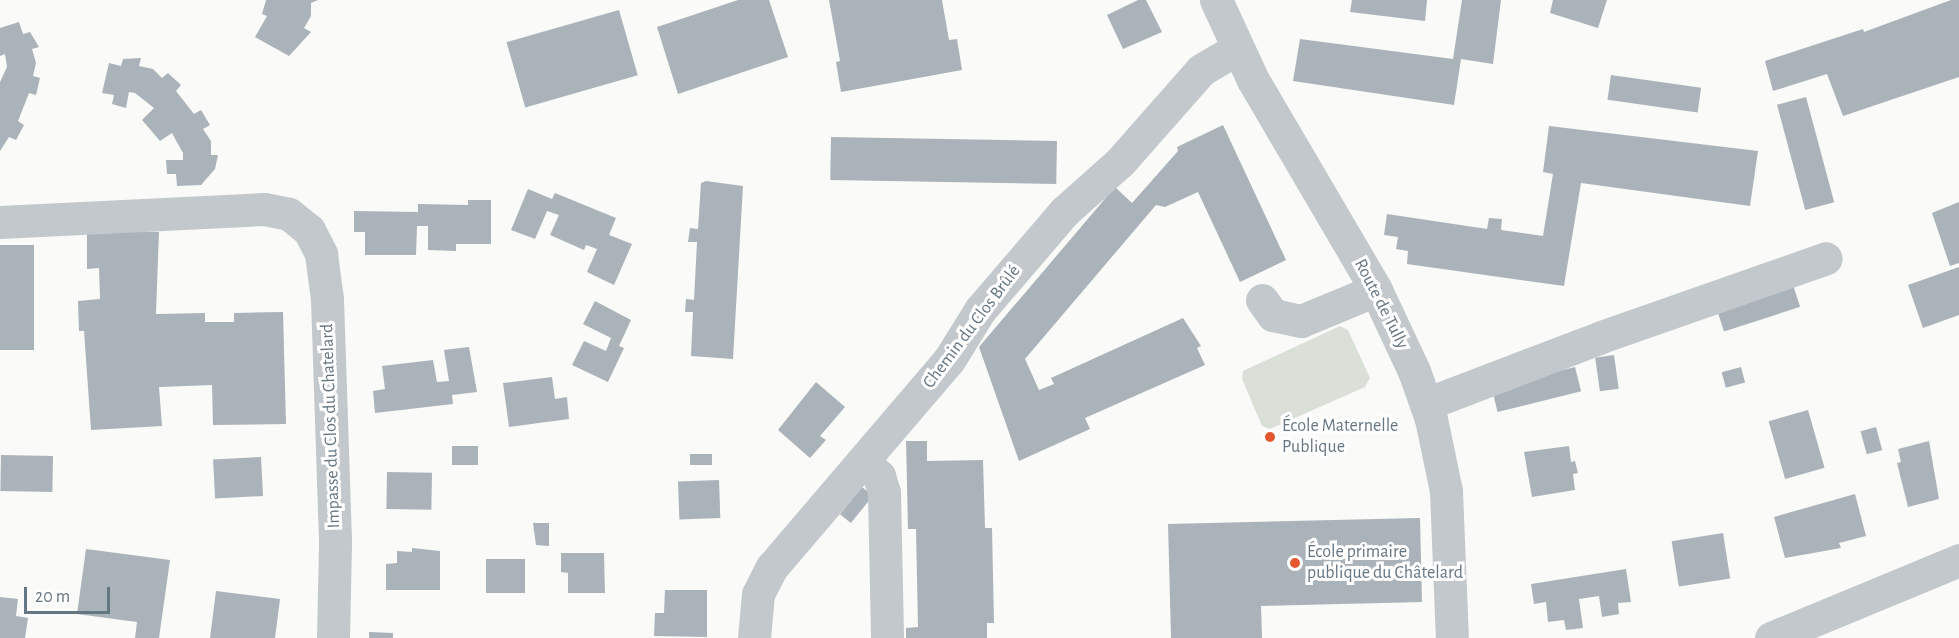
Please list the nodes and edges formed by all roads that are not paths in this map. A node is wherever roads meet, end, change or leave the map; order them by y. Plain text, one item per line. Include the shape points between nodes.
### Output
1 (1216, 0) edge
2 (1237, 49) junction
3 (0, 222) edge
4 (1826, 258) dead end
5 (1376, 290) junction
6 (1262, 300) dead end
7 (1426, 404) junction
8 (864, 462) junction
9 (1959, 560) edge
10 (333, 638) edge
11 (754, 638) edge
12 (887, 638) edge
13 (1452, 638) edge
14 (1771, 638) edge

1 - 2 street, Route de Tully
2 - 5 street, Route de Tully
2 - 8 street, Chemin du Clos Brûlé via 1201,70 1120,162 1065,211 980,310 949,360
3 - 10 street, Impasse du Clos du Chatelard via 264,209 300,220 316,241 325,276 335,544
4 - 7 street via 1600,337
5 - 6 street via 1300,321 1281,319
5 - 7 street, Route de Tully
7 - 13 street, Route de Tully via 1446,491
8 - 11 street, Chemin du Clos Brûlé via 772,567 758,594
8 - 12 street via 879,476 884,492
9 - 14 street

